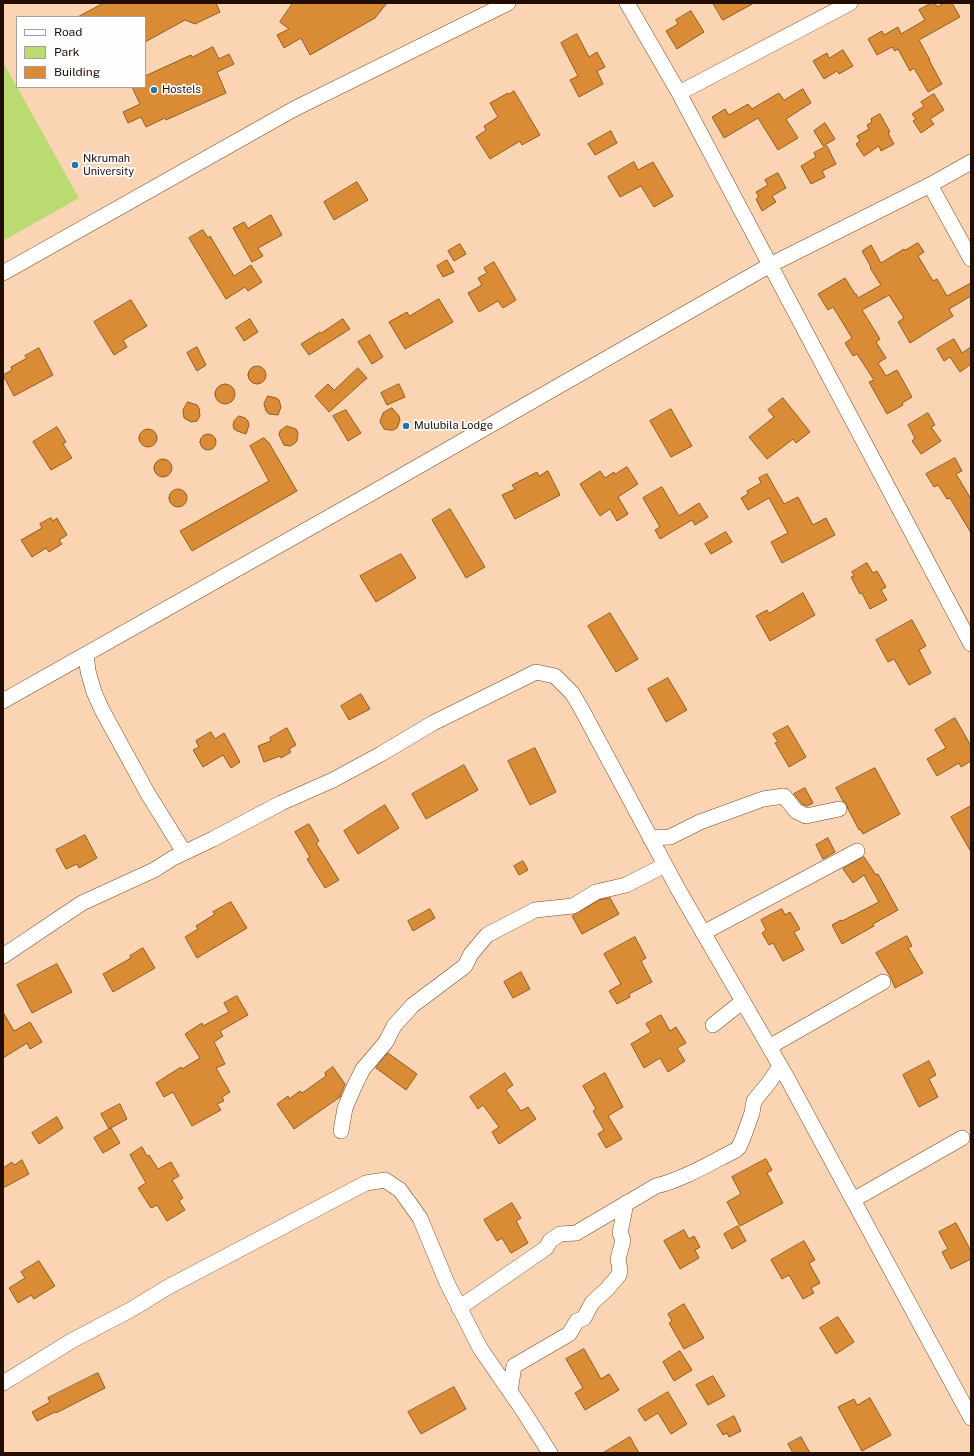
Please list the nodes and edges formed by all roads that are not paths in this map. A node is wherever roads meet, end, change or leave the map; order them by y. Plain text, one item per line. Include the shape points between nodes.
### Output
1 (508, 3) edge
2 (627, 3) edge
3 (850, 3) edge
4 (679, 93) junction
5 (971, 162) edge
6 (930, 185) junction
7 (971, 259) edge
8 (770, 265) junction
9 (3, 273) edge
10 (971, 644) edge
11 (86, 654) junction
12 (3, 701) edge
13 (839, 809) dead end
14 (650, 838) junction
15 (857, 851) dead end
16 (184, 852) junction
17 (665, 865) junction
18 (703, 933) junction
19 (3, 956) edge
20 (883, 982) dead end
21 (743, 1001) junction
22 (713, 1025) dead end
23 (769, 1047) junction
24 (780, 1066) junction
25 (341, 1131) dead end
26 (962, 1138) dead end
27 (853, 1200) junction
28 (626, 1203) junction
29 (459, 1308) junction
30 (3, 1383) edge
31 (510, 1391) junction
32 (971, 1418) edge
33 (550, 1453) edge

1 - 9 street via 294,109
2 - 4 street
3 - 4 street
4 - 8 street
5 - 6 street
6 - 7 street
6 - 8 street
8 - 10 street
8 - 11 street
11 - 12 street
11 - 16 street via 88,671 102,710 148,794
13 - 14 street via 806,816 796,811 784,796 763,799 700,822 670,837
14 - 16 street via 572,693 555,676 536,672 433,723 333,780
14 - 17 street
15 - 18 street
16 - 19 street via 154,870 82,904
17 - 18 street
17 - 25 street via 626,885 596,892 573,906 536,910 487,935 470,954 466,966 413,1005 394,1026 386,1042 363,1069 345,1108
18 - 21 street
20 - 23 street
21 - 22 street
21 - 23 street
23 - 24 street
24 - 27 street
24 - 28 street via 754,1100 752,1113 736,1150 666,1184 656,1186
26 - 27 street
27 - 32 street
28 - 29 street via 576,1233 560,1234 550,1241 546,1248
28 - 31 street via 620,1233 623,1240 618,1259 619,1275 592,1303 584,1318 577,1321 569,1334 514,1366
29 - 30 street via 420,1218 400,1190 385,1180 378,1181 366,1183 168,1287
29 - 31 street via 480,1348
31 - 33 street

